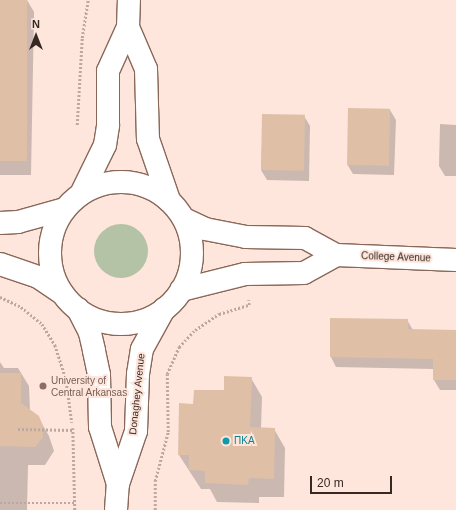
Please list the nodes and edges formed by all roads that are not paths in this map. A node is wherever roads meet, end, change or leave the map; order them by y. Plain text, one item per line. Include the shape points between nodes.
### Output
1 (129, 0) edge
2 (128, 27) junction
3 (81, 194) junction
4 (169, 200) junction
5 (65, 209) junction
6 (184, 219) junction
7 (0, 223) edge
8 (336, 255) junction
9 (456, 260) edge
10 (0, 264) edge
11 (181, 290) junction
12 (62, 293) junction
13 (165, 308) junction
14 (78, 309) junction
15 (118, 484) junction
16 (116, 510) edge

1 - 2 street
2 - 3 street via 108,71 108,125 105,145
2 - 4 street via 146,69 148,139
3 - 4 street via 95,187 126,182 156,191
3 - 5 street
4 - 6 street
5 - 7 street via 18,222
5 - 12 street via 52,236 50,250 51,265
6 - 8 street, College Avenue via 206,229 246,237 305,238
6 - 11 street via 192,248 188,277
8 - 9 street, College Avenue
8 - 11 street via 304,273 245,274
10 - 12 street via 38,277
11 - 13 street
12 - 14 street
13 - 14 street via 137,322 121,324 98,319
13 - 15 street, Donaghey Avenue via 142,349 138,374 136,431
14 - 15 street, Donaghey Avenue via 90,333 99,375 100,427
15 - 16 street, Donaghey Avenue

